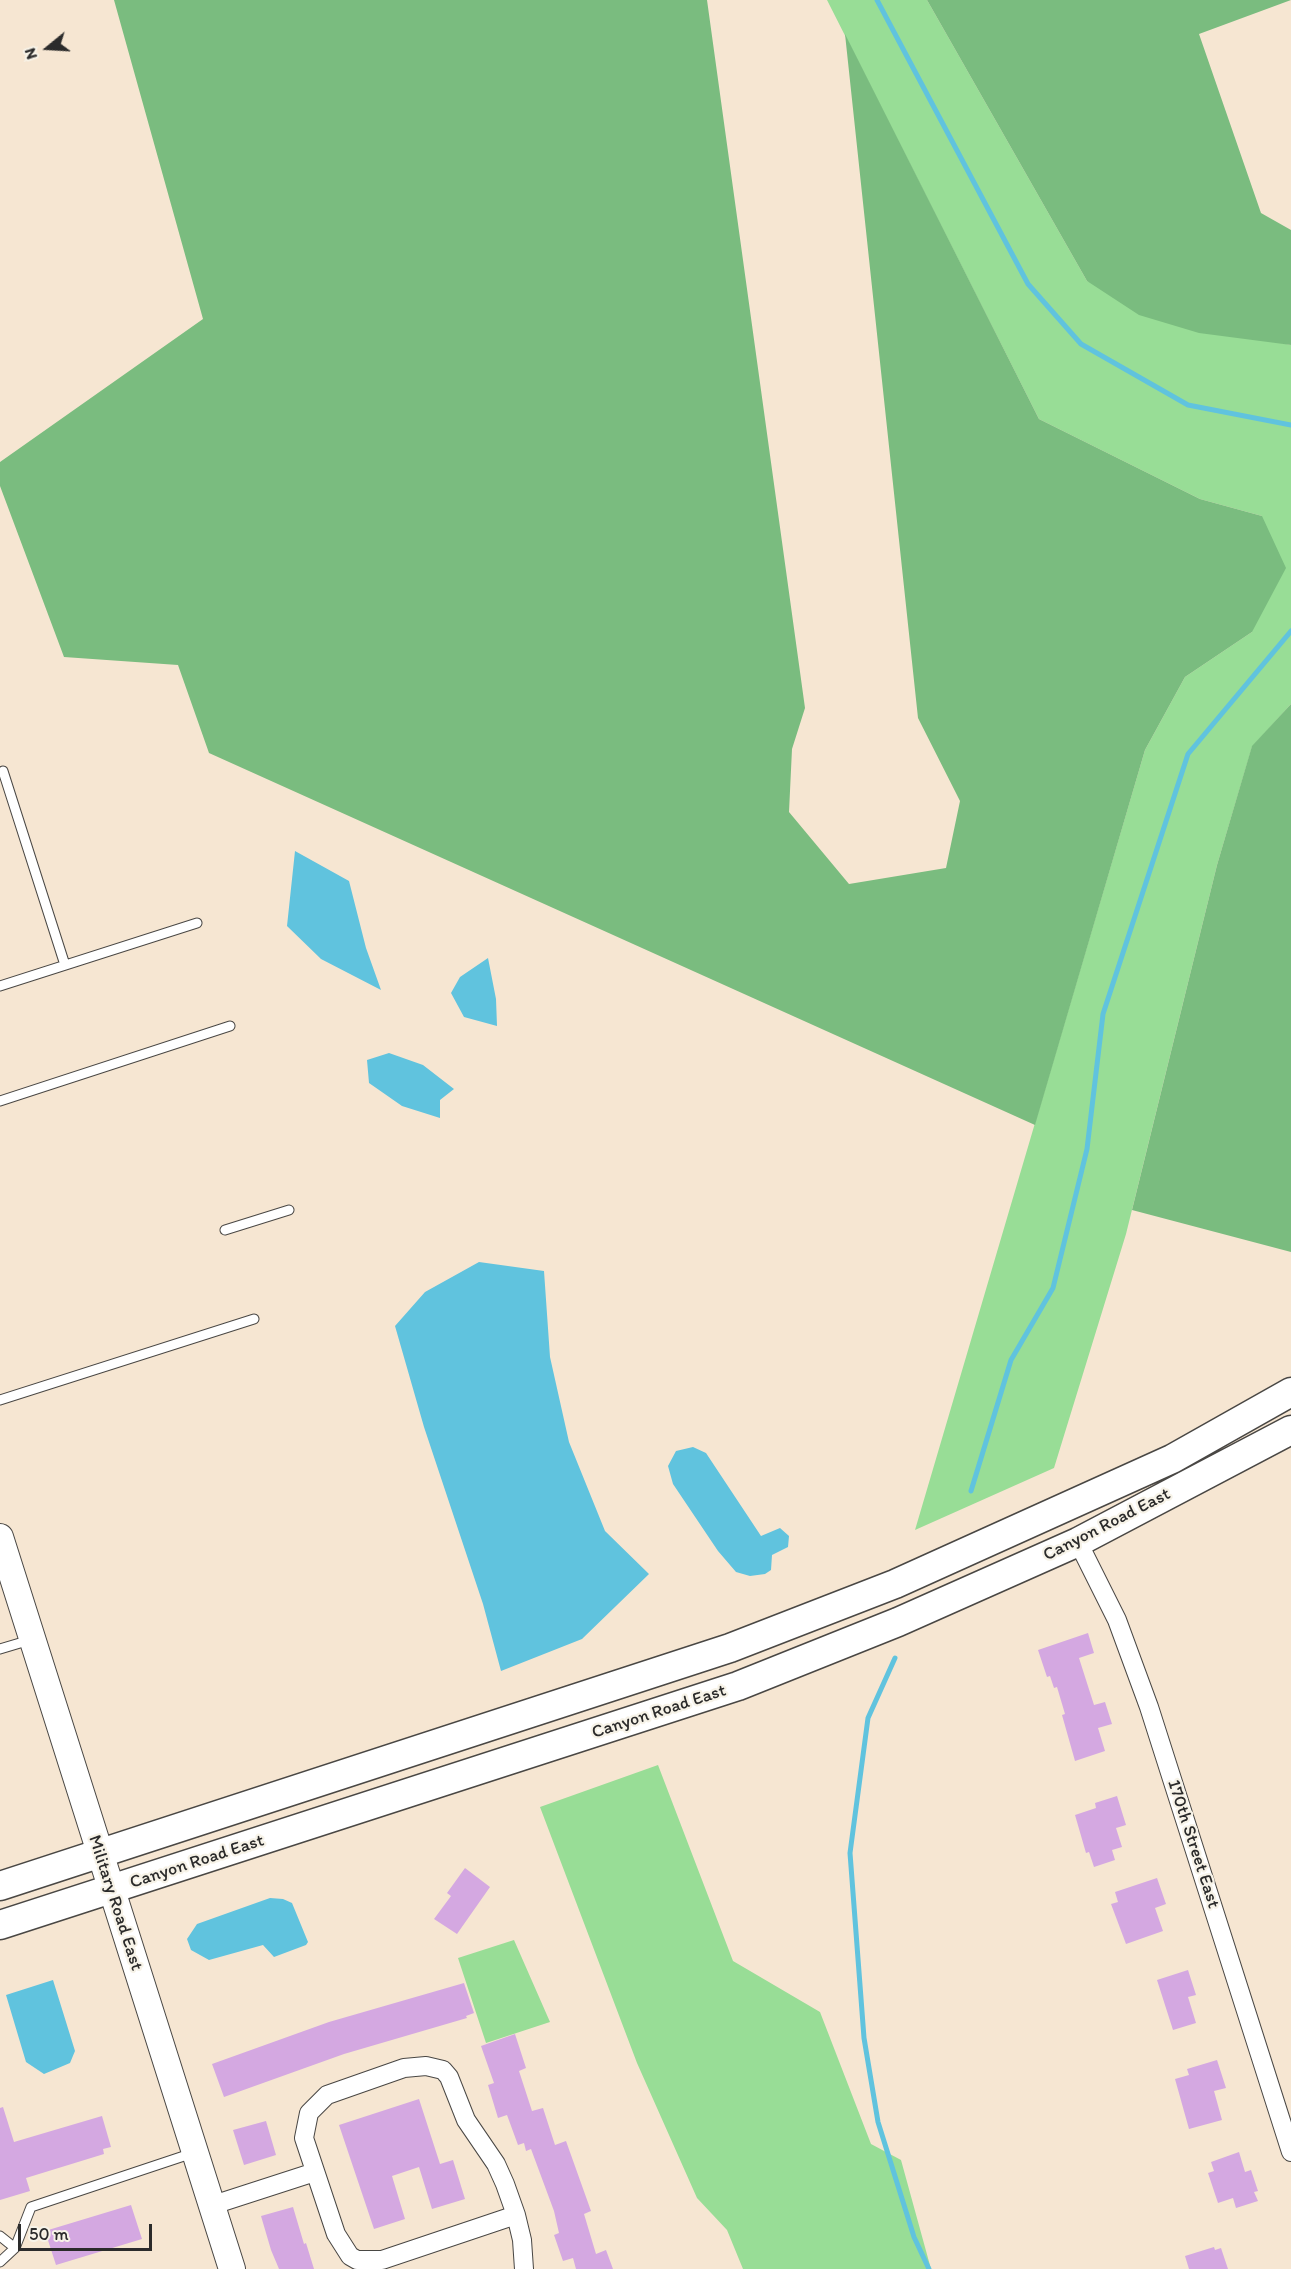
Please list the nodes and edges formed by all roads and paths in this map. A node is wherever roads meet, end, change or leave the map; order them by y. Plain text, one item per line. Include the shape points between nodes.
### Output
1 (3, 771) dead end
2 (197, 923) dead end
3 (65, 965) junction
4 (0, 986) edge
5 (230, 1026) dead end
6 (0, 1101) edge
7 (289, 1210) dead end
8 (225, 1230) dead end
9 (254, 1319) dead end
10 (1291, 1392) edge
11 (0, 1400) edge
12 (1291, 1430) edge
13 (1172, 1459) junction
14 (0, 1537) edge
15 (1078, 1542) junction
16 (6, 1578) edge
17 (32, 1639) junction
18 (0, 1649) edge
19 (99, 1853) junction
20 (0, 1886) edge
21 (110, 1890) junction
22 (0, 1925) edge
23 (196, 2152) junction
24 (1291, 2152) edge
25 (315, 2172) junction
26 (213, 2205) junction
27 (516, 2215) junction
28 (0, 2236) edge
29 (15, 2248) junction
30 (0, 2262) edge
31 (232, 2269) edge
32 (524, 2269) edge

1 - 3 lane
2 - 3 lane
3 - 4 lane
5 - 6 lane
7 - 8 lane
9 - 11 lane
10 - 13 main road, Canyon Road East
12 - 15 main road, Canyon Road East
13 - 15 main road via 1084,1518 1076,1533
13 - 19 main road, Canyon Road East via 895,1584 729,1648
14 - 16 street, Military Road East
15 - 21 main road, Canyon Road East via 898,1622 738,1686
15 - 24 street, 170th Street East via 1117,1620 1149,1707
16 - 17 street, Military Road East
17 - 18 lane
17 - 19 street, Military Road East
19 - 20 main road, Canyon Road East
19 - 21 street, Military Road East
21 - 22 main road, Canyon Road East
21 - 23 street, Military Road East
23 - 26 street, Military Road East
23 - 29 lane via 31,2207
25 - 26 street
25 - 27 street via 336,2234 350,2256 363,2262 382,2260
25 - 27 street via 304,2138 309,2113 327,2095 404,2068 426,2066 443,2070 449,2077 466,2120 496,2164
26 - 31 street, Military Road East
27 - 32 street
28 - 29 lane
29 - 30 lane

